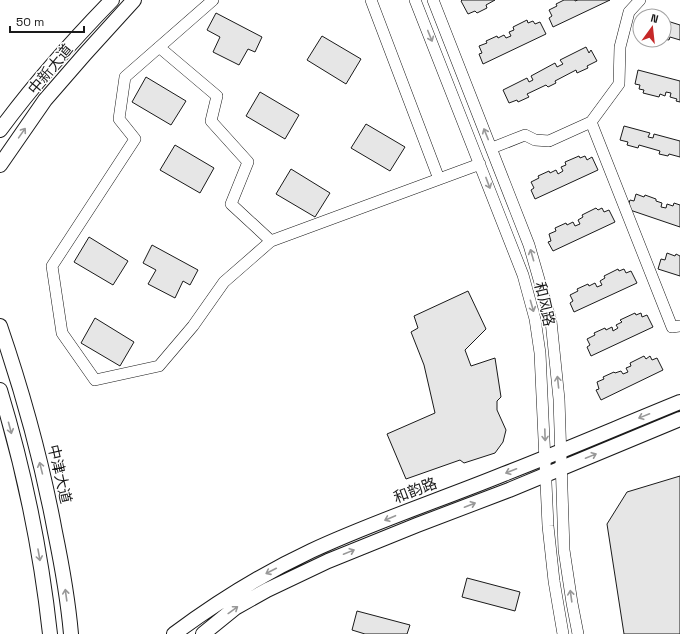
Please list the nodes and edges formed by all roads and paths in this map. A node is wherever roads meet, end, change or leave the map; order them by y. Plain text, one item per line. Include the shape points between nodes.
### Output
1 (112, 0) edge
2 (134, 0) edge
3 (213, 0) edge
4 (371, 0) edge
5 (415, 0) edge
6 (433, 0) edge
7 (640, 0) edge
8 (159, 47) junction
9 (591, 122) junction
10 (0, 130) edge
11 (492, 148) junction
12 (480, 164) junction
13 (0, 165) edge
14 (439, 179) junction
15 (271, 241) junction
16 (680, 326) edge
17 (1, 331) edge
18 (0, 390) edge
19 (680, 402) edge
20 (680, 419) edge
21 (561, 451) junction
22 (546, 457) junction
23 (562, 468) junction
24 (547, 474) junction
25 (50, 634) edge
26 (71, 634) edge
27 (174, 634) edge
28 (202, 634) edge
29 (563, 634) edge
30 (578, 634) edge

1 - 10 main road, 中新大道 via 42,77
13 -> 2 main road, 中新大道 via 45,100
3 - 8 street
4 - 14 street
5 -> 12 street, 和风路
11 -> 6 street, 和风路
7 - 9 street via 629,12 620,47 619,84
8 - 15 street via 218,96 211,121 248,162 231,204
8 - 15 street via 125,77 119,119 135,139 52,266 62,333 95,380 159,366 193,326 224,282
9 - 11 street via 550,141 535,140 524,135
9 - 16 street via 672,327
21 -> 11 street, 和风路 via 551,321 529,245
12 - 14 street
12 -> 22 street, 和风路 via 523,275 536,320
14 - 15 street
26 -> 17 main road, 中津大道 via 63,570 47,491 30,422
18 -> 25 main road via 31,516
19 -> 21 main road, 和韵路
23 -> 20 main road
21 - 22 main road, 和韵路
21 - 23 street, 和风路
22 - 24 street, 和风路
22 -> 27 main road, 和韵路 via 311,551 222,600
23 - 24 main road
30 -> 23 street, 和风路 via 564,550
28 -> 24 main road via 241,604 321,564
24 - 29 street, 和风路 via 548,526

